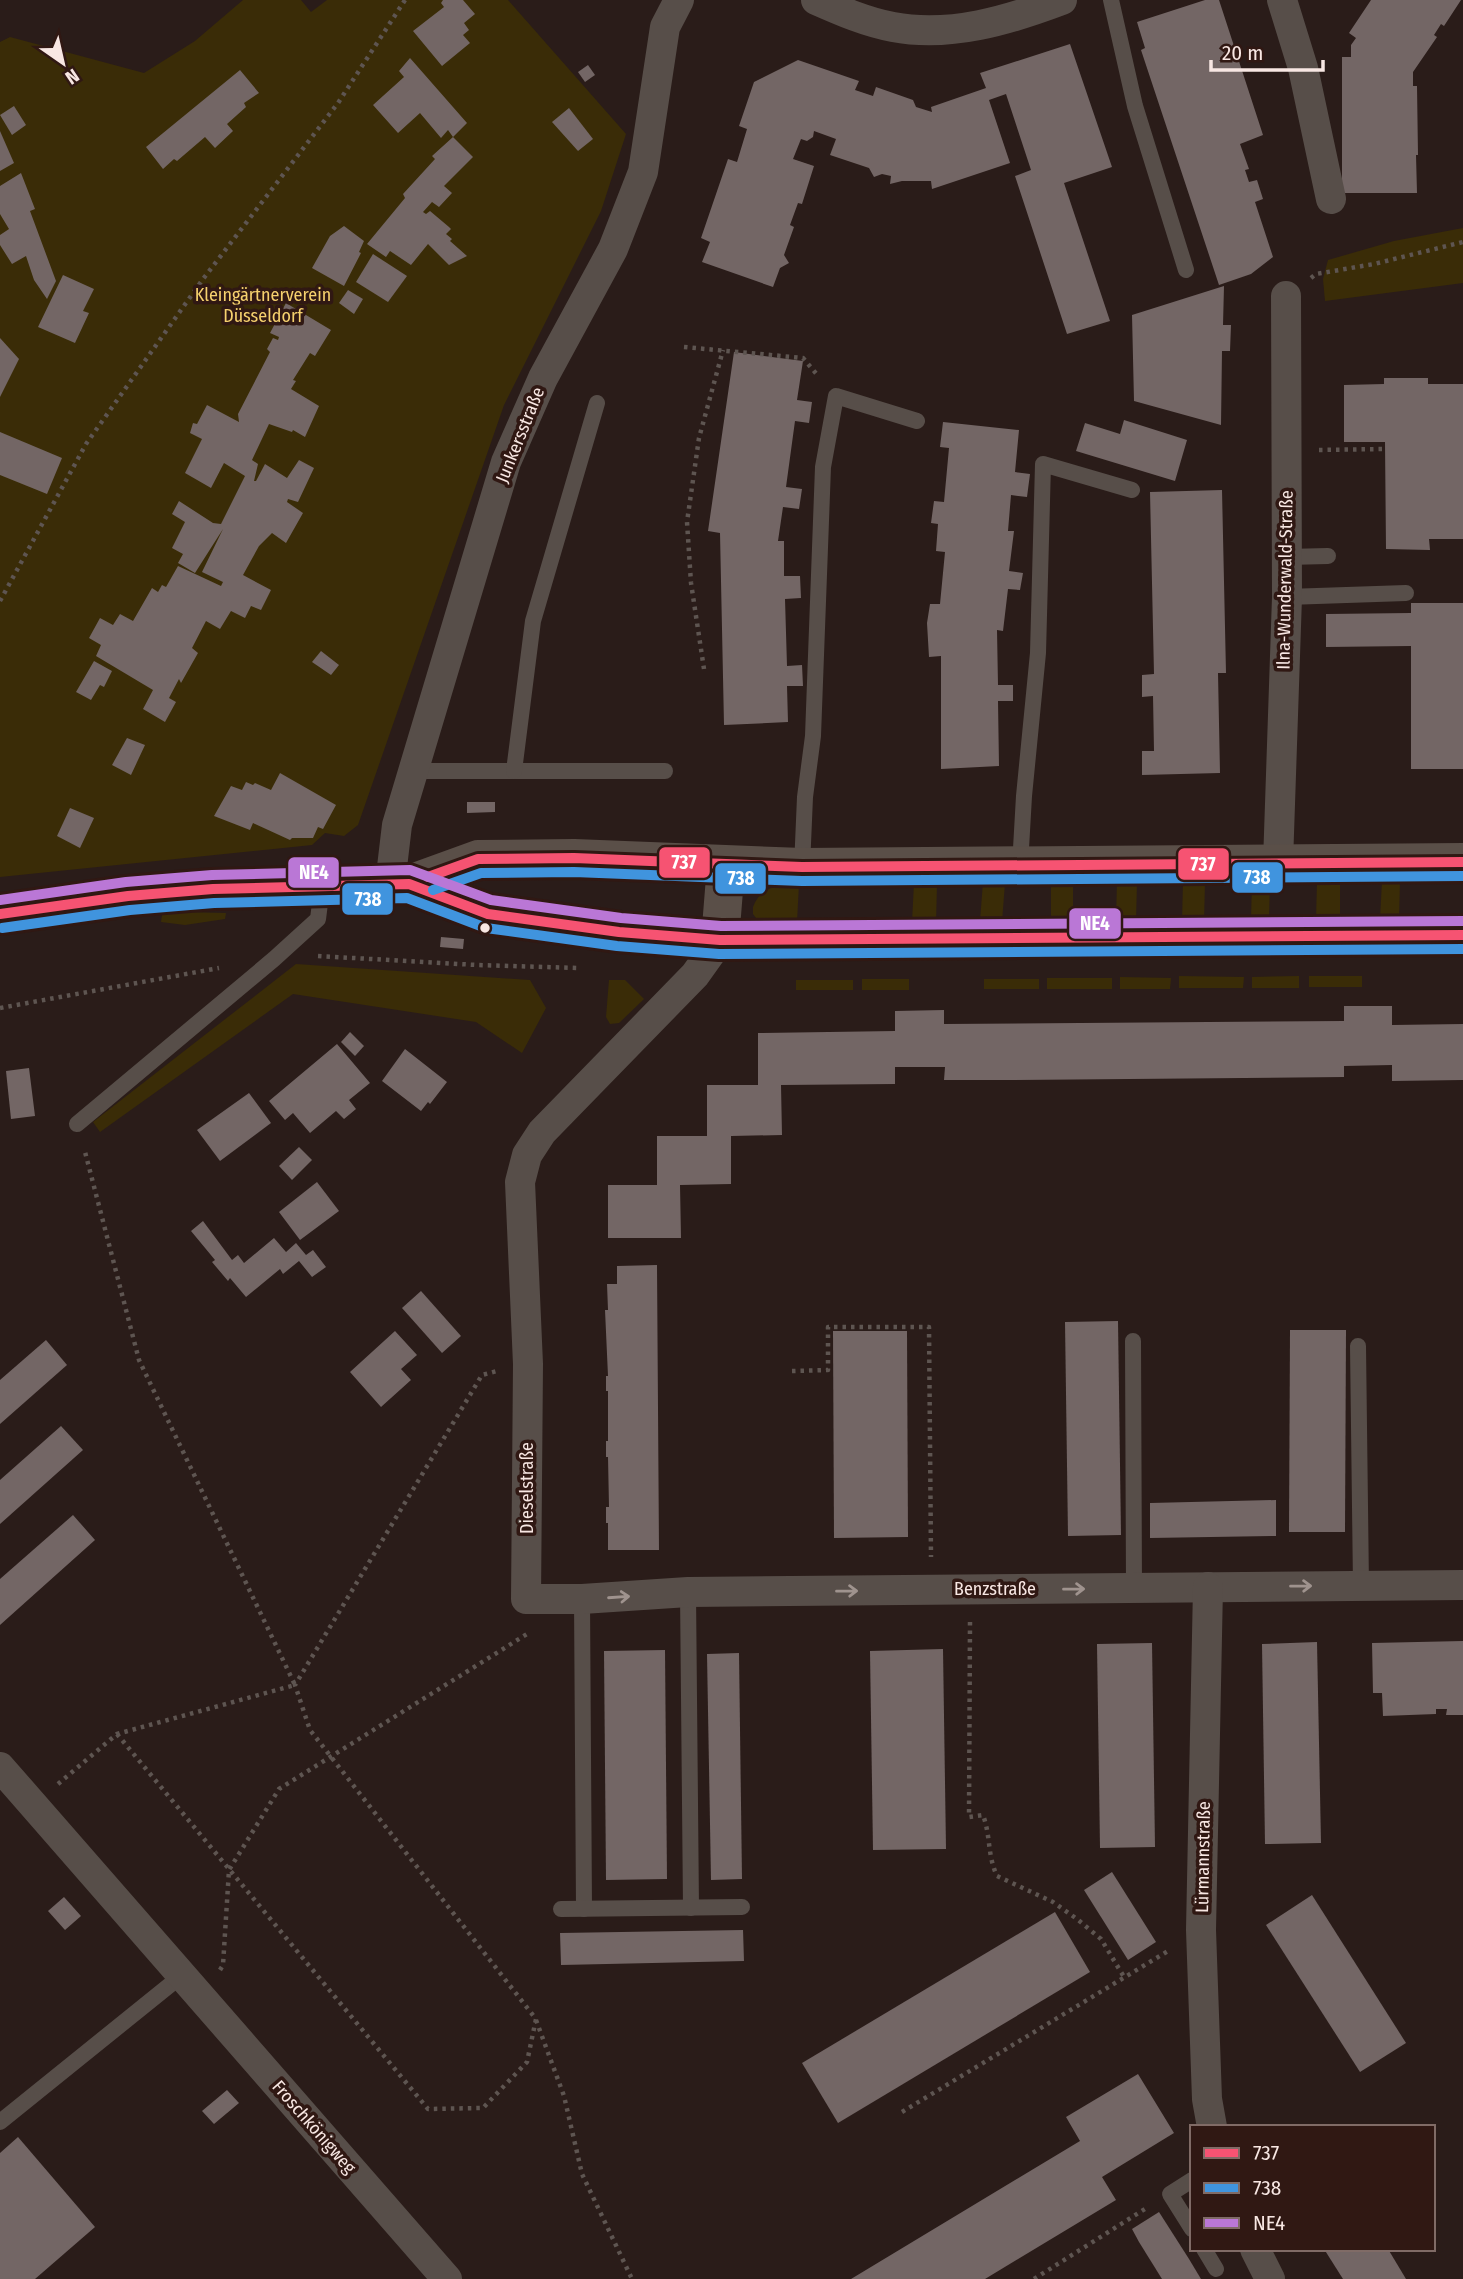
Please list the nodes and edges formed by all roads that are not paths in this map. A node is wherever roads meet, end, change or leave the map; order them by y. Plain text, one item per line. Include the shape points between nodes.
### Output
1 (679, 0) edge
2 (816, 0) edge
3 (1062, 0) edge
4 (1111, 0) edge
5 (1282, 0) edge
6 (1331, 199) dead end
7 (1186, 270) dead end
8 (1286, 296) road end
9 (597, 403) dead end
10 (917, 421) dead end
11 (1132, 490) dead end
12 (1328, 556) dead end
13 (1287, 557) junction
14 (1406, 593) dead end
15 (1287, 597) junction
16 (413, 771) junction
17 (514, 771) junction
18 (665, 771) dead end
19 (1463, 862) edge
20 (1278, 863) junction
21 (726, 865) junction
22 (1020, 866) junction
23 (802, 867) junction
24 (400, 884) junction
25 (322, 887) junction
26 (0, 914) edge
27 (1463, 936) edge
28 (719, 940) junction
29 (77, 1124) road end
30 (1133, 1341) dead end
31 (1358, 1346) dead end
32 (1463, 1585) edge
33 (1361, 1586) junction
34 (1208, 1587) junction
35 (1134, 1588) junction
36 (688, 1592) junction
37 (527, 1599) joint
38 (574, 1599) junction
39 (0, 1767) edge
40 (742, 1907) dead end
41 (691, 1908) junction
42 (561, 1909) dead end
43 (584, 1909) junction
44 (181, 1976) junction
45 (0, 2122) edge
46 (1212, 2125) edge
47 (1190, 2181) edge
48 (1190, 2226) edge
49 (1205, 2251) edge
50 (1256, 2251) edge
51 (1216, 2269) dead end
52 (447, 2279) edge
53 (1270, 2279) edge

1 - 16 street, Junkersstraße via 665,27 643,172 613,249 542,378 506,462
2 - 3 street via 894,27 934,29 976,26
4 - 7 lane via 1135,107
5 - 6 street via 1303,68
8 - 13 street, Ilna-Wunderwald-Straße
9 - 17 lane via 533,621
10 - 23 lane via 836,396 823,467 813,736
11 - 22 lane via 1043,464 1038,653
12 - 13 lane
13 - 15 street, Ilna-Wunderwald-Straße
14 - 15 lane
15 - 20 street, Ilna-Wunderwald-Straße
16 - 17 lane
16 - 24 street, Junkersstraße via 397,825
17 - 18 lane
19 - 20 main road
20 - 22 main road
21 - 23 main road
21 - 24 main road via 478,859
21 - 28 main road, Dieselstraße
22 - 23 main road
24 - 25 main road
24 - 28 main road via 488,914
25 - 26 main road via 128,896
25 - 29 lane via 318,919
27 - 28 main road
28 - 37 street, Dieselstraße via 695,975 542,1132 527,1155 520,1182 528,1364
30 - 35 lane
31 - 33 lane
32 - 33 street, Benzstraße
34 -> 33 street, Benzstraße
34 - 35 street, Benzstraße
34 - 46 street, Lürmannstraße via 1201,1930
36 -> 35 street, Benzstraße
38 -> 36 street, Benzstraße
36 - 41 lane
37 - 38 street, Benzstraße
38 - 43 lane
39 - 44 street, Froschkönigweg
40 - 41 lane
41 - 43 lane
42 - 43 lane
44 - 45 lane
44 - 52 street, Froschkönigweg
47 - 48 lane via 1170,2194
49 - 51 lane
50 - 53 street

